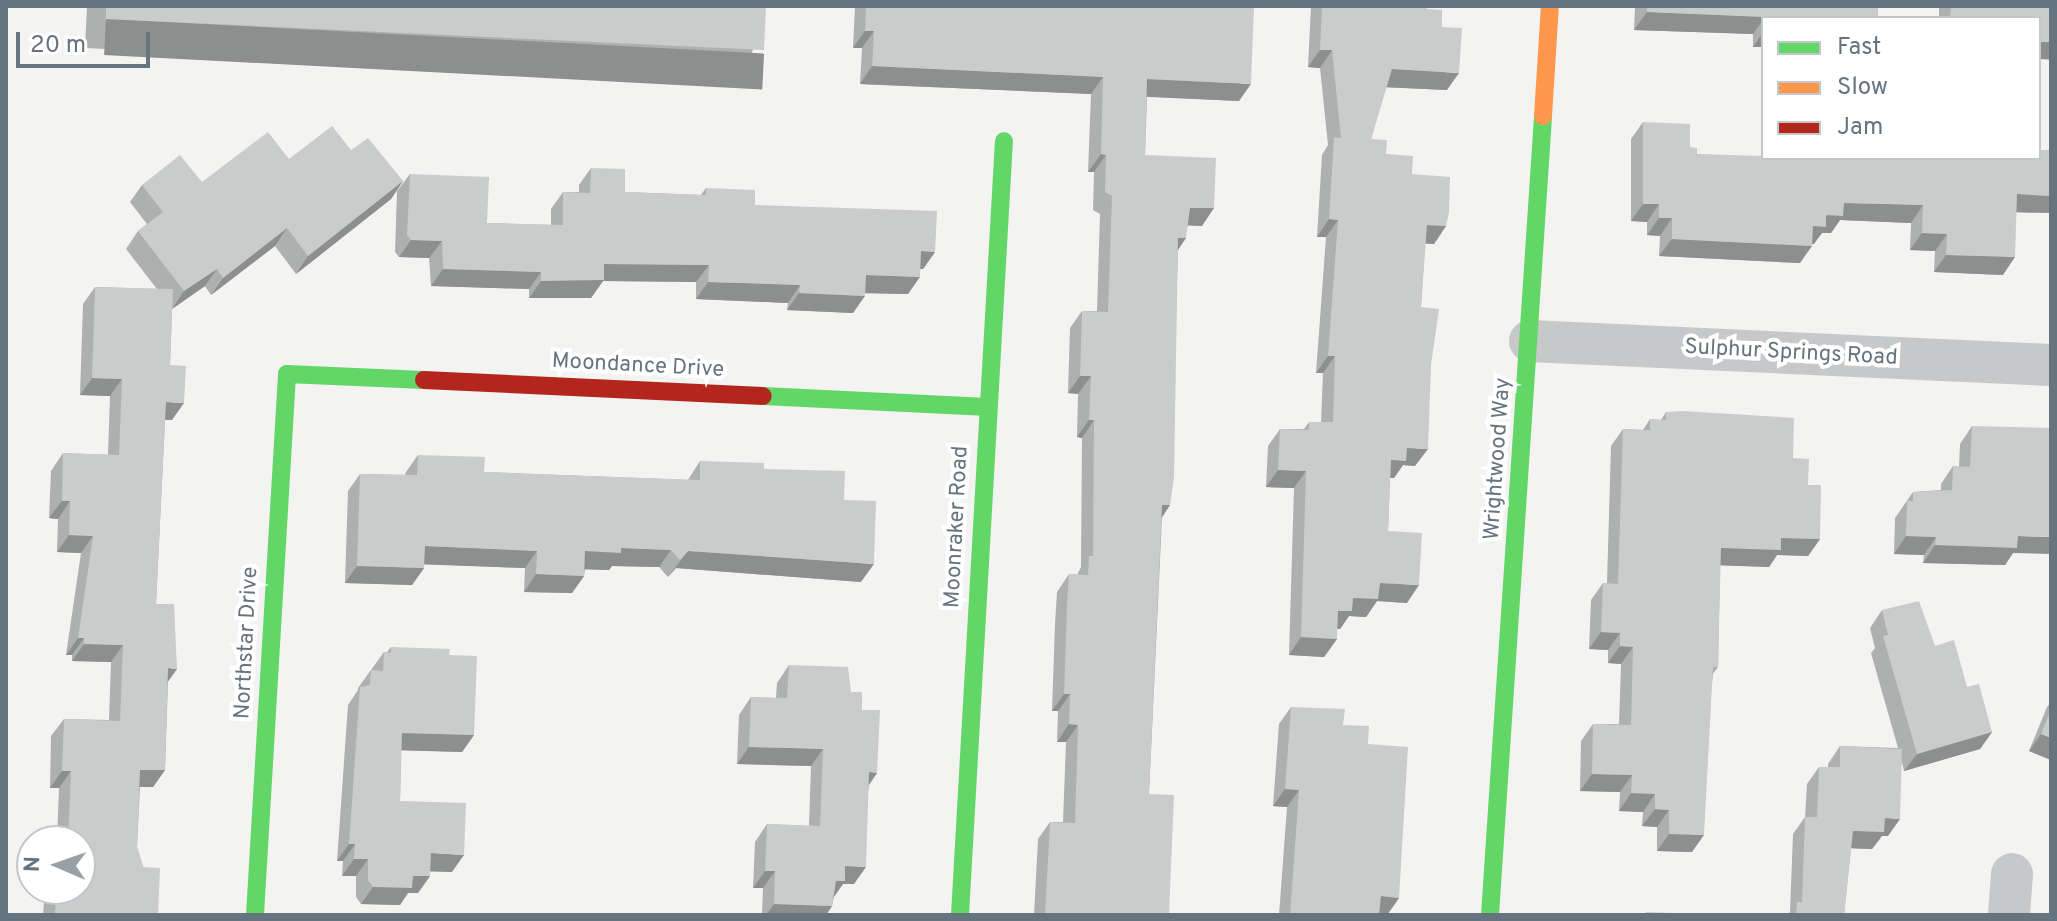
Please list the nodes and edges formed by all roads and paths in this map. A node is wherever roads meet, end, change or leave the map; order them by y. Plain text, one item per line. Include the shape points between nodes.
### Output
1 (1550, 6) edge
2 (1004, 141) dead end
3 (1530, 341) junction
4 (2051, 365) edge
5 (287, 374) joint
6 (988, 407) junction
7 (2012, 874) dead end
8 (255, 915) edge
9 (960, 915) edge
10 (1490, 915) edge
11 (2009, 915) edge

1 - 3 street, Wrightwood Way
2 - 6 street, Moonraker Road
3 - 4 street, Sulphur Springs Road
3 - 10 street, Wrightwood Way
5 - 6 street, Moondance Drive
5 - 8 street, Northstar Drive
6 - 9 street, Moonraker Road
7 - 11 street

